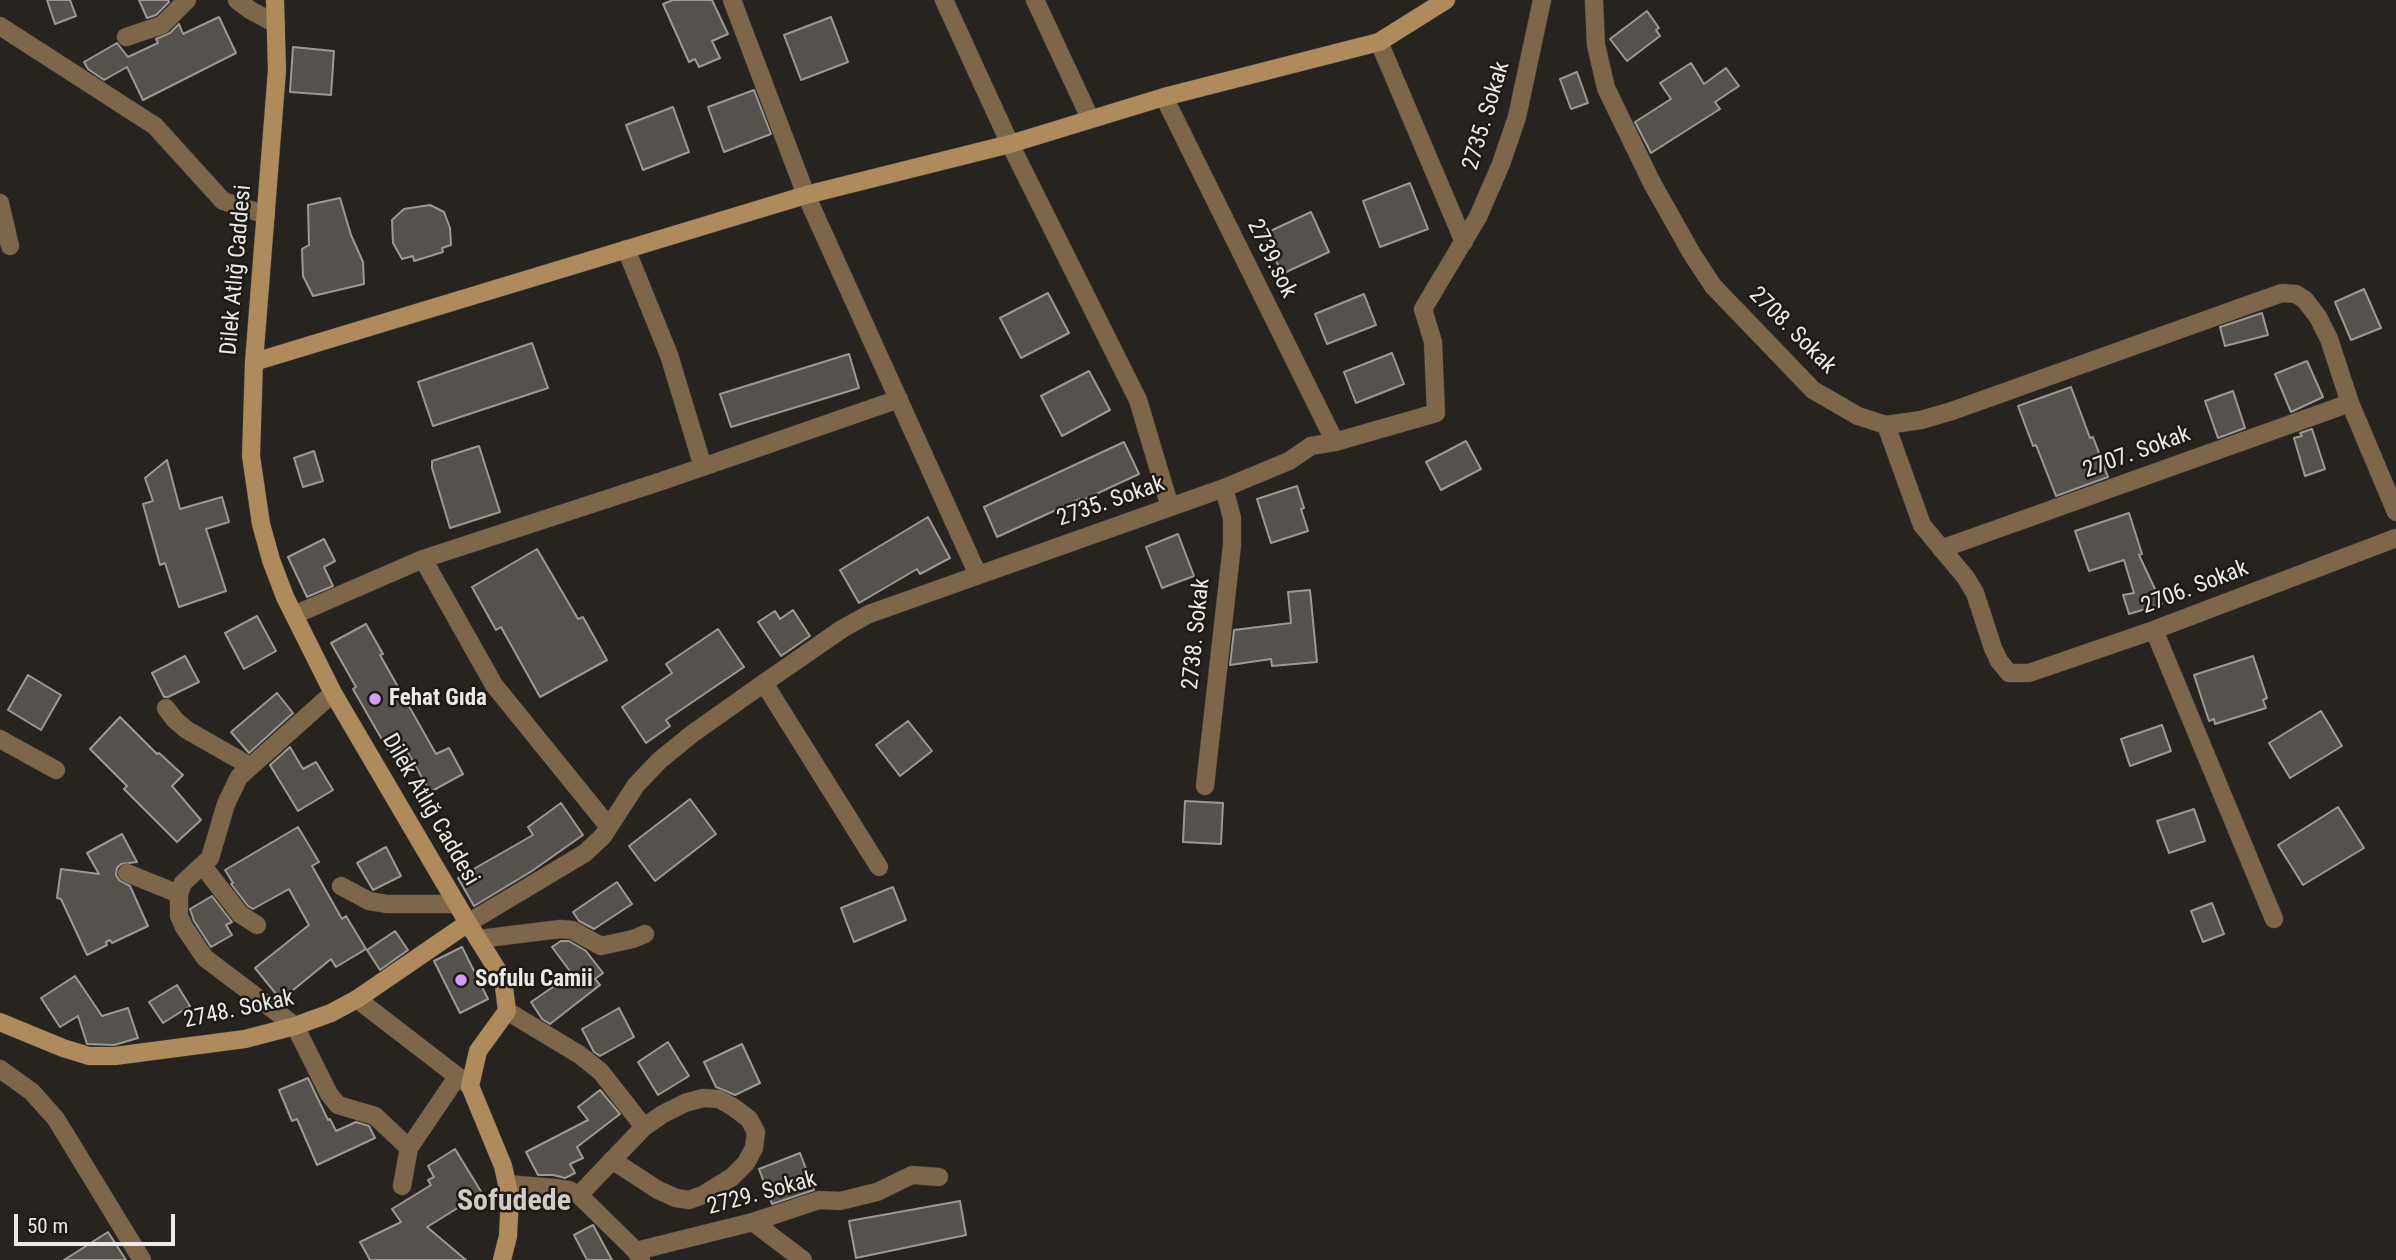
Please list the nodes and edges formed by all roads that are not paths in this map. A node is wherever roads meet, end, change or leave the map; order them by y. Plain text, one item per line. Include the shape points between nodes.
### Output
1 (187, 0) edge
2 (237, 0) edge
3 (275, 0) edge
4 (732, 0) edge
5 (944, 0) edge
6 (1035, 0) edge
7 (1446, 0) edge
8 (1542, 0) edge
9 (1594, 0) edge
10 (276, 24) junction
11 (0, 26) edge
12 (126, 37) dead end
13 (1379, 42) junction
14 (1164, 97) junction
15 (1090, 118) junction
16 (1010, 144) junction
17 (806, 195) junction
18 (0, 203) edge
19 (266, 215) junction
20 (1464, 242) junction
21 (10, 246) dead end
22 (626, 249) junction
23 (254, 362) junction
24 (899, 399) junction
25 (2350, 403) junction
26 (1886, 425) junction
27 (1335, 442) junction
28 (703, 467) junction
29 (1224, 488) junction
30 (1170, 507) junction
31 (2396, 512) edge
32 (2396, 538) edge
33 (1941, 549) junction
34 (423, 559) junction
35 (978, 575) junction
36 (294, 615) junction
37 (2154, 630) junction
38 (764, 683) junction
39 (333, 693) junction
40 (166, 708) dead end
41 (0, 739) edge
42 (250, 766) junction
43 (56, 770) dead end
44 (1205, 786) dead end
45 (609, 827) junction
46 (203, 866) junction
47 (879, 867) dead end
48 (127, 873) dead end
49 (341, 886) dead end
50 (179, 894) junction
51 (457, 904) junction
52 (2274, 919) dead end
53 (468, 923) junction
54 (257, 925) dead end
55 (645, 934) dead end
56 (479, 939) junction
57 (357, 999) junction
58 (507, 1011) junction
59 (0, 1022) edge
60 (295, 1026) junction
61 (0, 1069) edge
62 (464, 1081) junction
63 (644, 1127) junction
64 (410, 1148) junction
65 (612, 1160) junction
66 (939, 1177) dead end
67 (507, 1184) junction
68 (402, 1186) dead end
69 (579, 1195) junction
70 (754, 1222) junction
71 (638, 1256) edge
72 (142, 1260) edge
73 (502, 1260) edge
74 (803, 1260) edge

1 - 12 street via 162,25
2 - 10 street
3 - 10 street, Dilek Atlığ Caddesi
4 - 17 street
5 - 16 street
6 - 15 street
7 - 13 street
8 - 20 street, 2735. Sokak via 1517,117 1479,217
9 - 26 street, 2708. Sokak via 1606,88 1652,183 1713,286 1813,390 1858,416
10 - 19 street, Dilek Atlığ Caddesi
11 - 19 street via 155,126 223,201
13 - 14 street
13 - 20 street
14 - 15 street
14 - 27 street, 2739.sok
15 - 16 street
16 - 17 street
16 - 30 street via 1138,400
17 - 22 street
17 - 24 street
18 - 21 street
19 - 23 street, Dilek Atlığ Caddesi
20 - 27 street, 2735. Sokak via 1423,309 1433,342 1436,413
22 - 23 street
22 - 28 street via 669,355
23 - 36 street, Dilek Atlığ Caddesi via 254,489 271,560
24 - 28 street
24 - 35 street
25 - 26 street, 2708. Sokak via 2324,328 2305,300 2282,293 1952,411
25 - 31 street
25 - 33 street, 2707. Sokak
26 - 33 street via 1914,508
27 - 29 street, 2735. Sokak via 1311,446 1289,461
28 - 34 street
29 - 30 street, 2735. Sokak
29 - 44 street, 2738. Sokak via 1232,518 1232,545
30 - 35 street, 2735. Sokak
32 - 37 street, 2706. Sokak
33 - 37 street, 2706. Sokak via 1975,593 1993,648 2009,673 2029,673
34 - 36 street
34 - 45 street via 494,684
35 - 38 street, 2735. Sokak via 869,614
36 - 39 street, Dilek Atlığ Caddesi
37 - 52 street
38 - 45 street, 2735. Sokak via 660,760 636,785
38 - 47 street
39 - 42 street
39 - 51 street, Dilek Atlığ Caddesi
40 - 42 street via 187,730
41 - 43 street
42 - 46 street via 233,788 217,840
45 - 53 street, 2735. Sokak via 585,853
46 - 50 street via 183,883
46 - 54 street via 240,914
48 - 50 street
49 - 51 street via 369,901 387,904
50 - 60 street via 179,916 205,958
51 - 53 street, Dilek Atlığ Caddesi
53 - 56 street, Dilek Atlığ Caddesi
53 - 57 street, 2748. Sokak
55 - 56 street via 601,946 572,930 560,929
56 - 58 street, Dilek Atlığ Caddesi via 503,979
57 - 60 street, 2748. Sokak
57 - 62 street
58 - 62 street via 478,1051
58 - 63 street via 601,1072
59 - 60 street, 2748. Sokak via 89,1056 193,1047
60 - 64 street via 338,1105 375,1116
61 - 72 street via 32,1092 56,1119
62 - 64 street
62 - 67 street
63 - 65 street
63 - 65 street via 703,1098 719,1099 749,1119 756,1132 746,1163 732,1177 689,1200 658,1190
64 - 68 street
65 - 69 street
66 - 70 street, 2729. Sokak via 912,1175 877,1192 819,1200
67 - 69 street
67 - 73 street via 508,1236
69 - 71 street
70 - 71 street, 2729. Sokak
70 - 74 street

